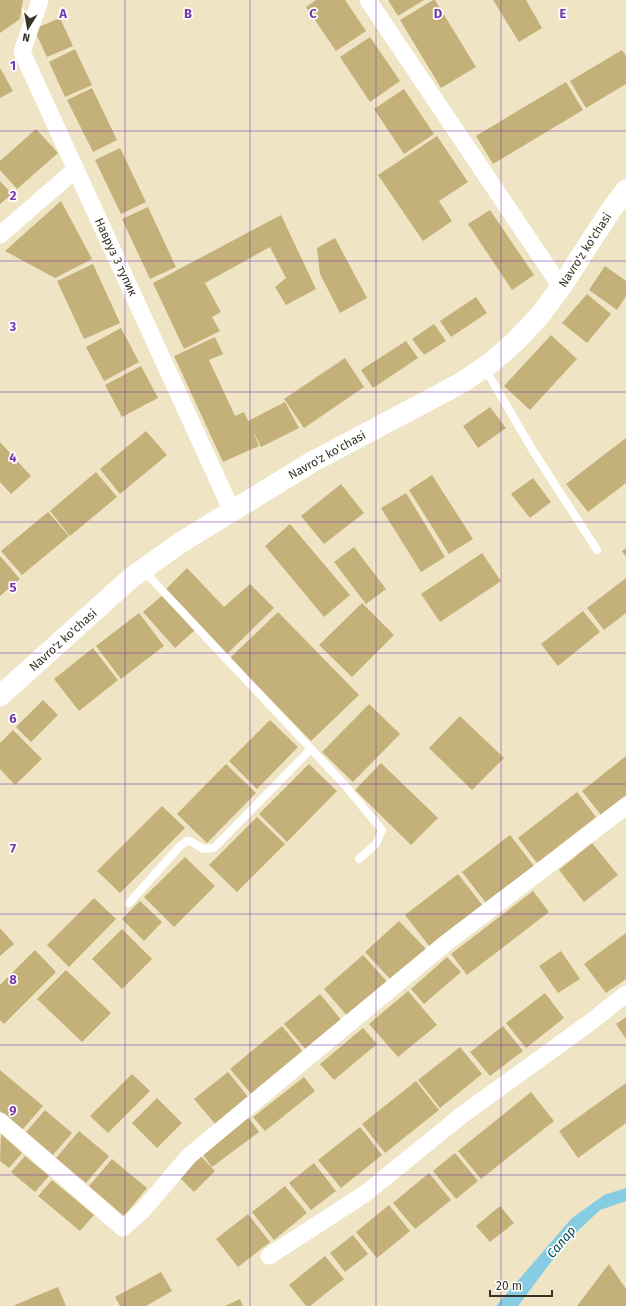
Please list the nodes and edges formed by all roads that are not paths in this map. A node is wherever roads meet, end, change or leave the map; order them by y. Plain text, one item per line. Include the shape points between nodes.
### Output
1 (40, 0) edge
2 (368, 0) edge
3 (76, 169) junction
4 (626, 190) edge
5 (0, 235) edge
6 (561, 287) junction
7 (484, 367) junction
8 (232, 511) junction
9 (597, 550) dead end
10 (142, 570) junction
11 (0, 696) edge
12 (311, 749) junction
13 (626, 806) edge
14 (359, 859) dead end
15 (129, 903) dead end
16 (626, 994) edge
17 (0, 1121) edge
18 (269, 1256) dead end

1 - 3 street, Навруз 3 тупик via 22,52
2 - 6 street
3 - 5 street
3 - 8 street, Навруз 3 тупик
4 - 6 street, Navro'z ko'chasi
6 - 7 street, Navro'z ko'chasi via 516,341
7 - 8 street, Navro'z ko'chasi via 443,393 312,462
7 - 9 lane via 532,449
8 - 10 street, Navro'z ko'chasi
10 - 11 street, Navro'z ko'chasi
10 - 12 lane
12 - 14 lane via 382,830 376,844
12 - 15 lane via 214,848 203,849 187,841
13 - 17 street via 446,943 189,1156 143,1210 123,1228
16 - 18 street via 462,1115 366,1193

